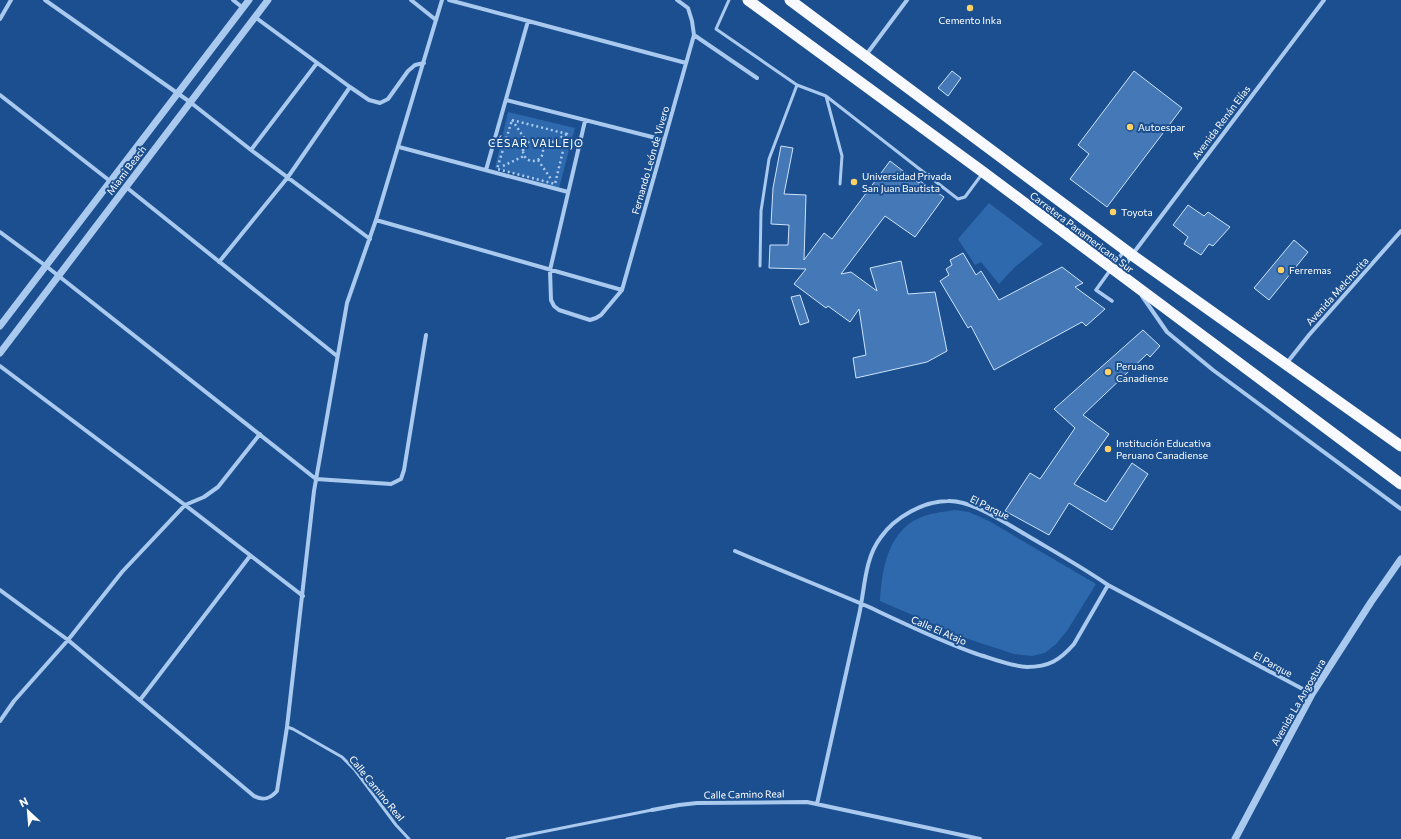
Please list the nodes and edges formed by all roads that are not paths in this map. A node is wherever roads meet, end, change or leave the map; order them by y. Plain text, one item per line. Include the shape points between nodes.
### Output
1 (11, 0) edge
2 (45, 0) edge
3 (233, 0) edge
4 (249, 0) edge
5 (268, 0) edge
6 (410, 0) edge
7 (442, 0) edge
8 (449, 0) edge
9 (677, 0) edge
10 (729, 0) edge
11 (748, 0) edge
12 (790, 0) edge
13 (907, 0) edge
14 (1324, 0) edge
15 (243, 8) junction
16 (255, 17) junction
17 (0, 19) edge
18 (436, 20) junction
19 (528, 21) junction
20 (694, 35) junction
21 (865, 57) junction
22 (424, 62) junction
23 (317, 63) junction
24 (686, 63) junction
25 (757, 78) dead end
26 (798, 85) junction
27 (350, 87) junction
28 (178, 93) junction
29 (0, 95) edge
30 (826, 96) junction
31 (506, 100) junction
32 (190, 102) junction
33 (584, 121) junction
34 (664, 140) junction
35 (399, 147) junction
36 (251, 150) junction
37 (486, 170) junction
38 (983, 172) junction
39 (288, 177) junction
40 (110, 181) junction
41 (840, 184) dead end
42 (126, 186) junction
43 (568, 192) junction
44 (376, 220) junction
45 (1401, 231) edge
46 (0, 232) edge
47 (370, 239) junction
48 (1128, 252) junction
49 (220, 262) junction
50 (46, 266) junction
51 (760, 266) dead end
52 (550, 270) junction
53 (1115, 272) junction
54 (59, 276) junction
55 (1136, 287) junction
56 (622, 290) junction
57 (1112, 301) dead end
58 (0, 326) edge
59 (426, 335) dead end
60 (0, 353) edge
61 (338, 356) junction
62 (1286, 364) junction
63 (0, 366) edge
64 (260, 434) junction
65 (1401, 446) edge
66 (316, 479) junction
67 (1401, 484) edge
68 (186, 505) junction
69 (1401, 509) edge
70 (735, 551) dead end
71 (250, 556) junction
72 (1401, 559) edge
73 (1108, 584) junction
74 (0, 590) edge
75 (303, 596) junction
76 (861, 604) junction
77 (68, 640) junction
78 (1312, 694) junction
79 (140, 700) junction
80 (0, 721) edge
81 (287, 727) junction
82 (817, 804) junction
83 (652, 810) joint
84 (409, 839) edge
85 (507, 839) edge
86 (980, 839) edge
87 (1235, 839) edge

1 - 17 street
2 - 28 street
3 - 15 street
4 - 15 street, Miami Beach
5 - 16 street, Miami Beach
6 - 18 street
7 - 18 street
8 - 19 street
9 - 20 street via 688,8
10 - 26 lane via 716,29
11 - 38 highway, Carretera Panamericana Sur
12 - 21 highway, Carretera Panamericana Sur
13 - 21 street
14 - 48 street, Avenida Renán Elías
15 - 28 street, Miami Beach
16 - 23 street
16 - 32 street, Miami Beach
18 - 22 street
19 - 24 street
19 - 31 street
20 - 24 street, Fernando León de Vivero
20 - 25 street
21 - 48 highway, Carretera Panamericana Sur
22 - 27 street via 414,65 388,99 380,103 369,100
22 - 35 street
23 - 27 street
23 - 36 street
24 - 34 street, Fernando León de Vivero
26 - 30 lane
26 - 51 lane via 768,159 761,211
27 - 39 street
28 - 32 street
28 - 40 street, Miami Beach
29 - 40 street
30 - 38 lane via 958,199 965,197
30 - 41 lane via 842,156
31 - 33 street
31 - 37 street
32 - 36 street
32 - 42 street, Miami Beach
33 - 34 street
33 - 43 street
34 - 56 street, Fernando León de Vivero
35 - 37 street
35 - 44 street
36 - 39 street
37 - 43 street
38 - 53 highway, Carretera Panamericana Sur
39 - 47 street
39 - 49 street
40 - 50 street, Miami Beach
42 - 49 street
42 - 54 street, Miami Beach
43 - 52 street
44 - 47 street
44 - 52 street
45 - 62 street, Avenida Melchorita
46 - 50 street
47 - 61 street via 347,303
48 - 53 street
48 - 53 street
48 - 62 highway, Carretera Panamericana Sur
49 - 61 street
50 - 54 street
50 - 58 street, Miami Beach
52 - 56 street
52 - 56 street via 554,306 590,320 601,315
53 - 55 highway, Carretera Panamericana Sur
53 - 57 street via 1096,290
54 - 60 street, Miami Beach
54 - 64 street
55 - 67 highway, Carretera Panamericana Sur
55 - 69 street via 1167,332 1213,370
59 - 66 street via 401,479 391,484
61 - 66 street
62 - 65 highway, Carretera Panamericana Sur
63 - 68 street
64 - 66 street
64 - 68 street via 218,487
66 - 75 street
68 - 71 street
68 - 77 street via 122,572
70 - 76 street, Calle El Atajo
71 - 75 street
71 - 79 street
72 - 78 street, Avenida La Angostura
73 - 76 street, Calle El Atajo via 1074,644 1066,653 1048,664 1027,667 1012,665 958,647
73 - 76 street, El Parque via 986,512 949,500 919,507 894,524 881,537 868,565
73 - 78 street, El Parque
74 - 77 street
75 - 81 street
76 - 82 street, El Parque
77 - 79 street
77 - 80 street via 14,701
78 - 87 street, Avenida La Angostura
79 - 81 street via 259,799 269,798 277,791
81 - 84 lane, Calle Camino Real via 342,756
82 - 83 street, Calle Camino Real via 697,803
82 - 86 street, Calle Camino Real
83 - 85 lane, Calle Camino Real

